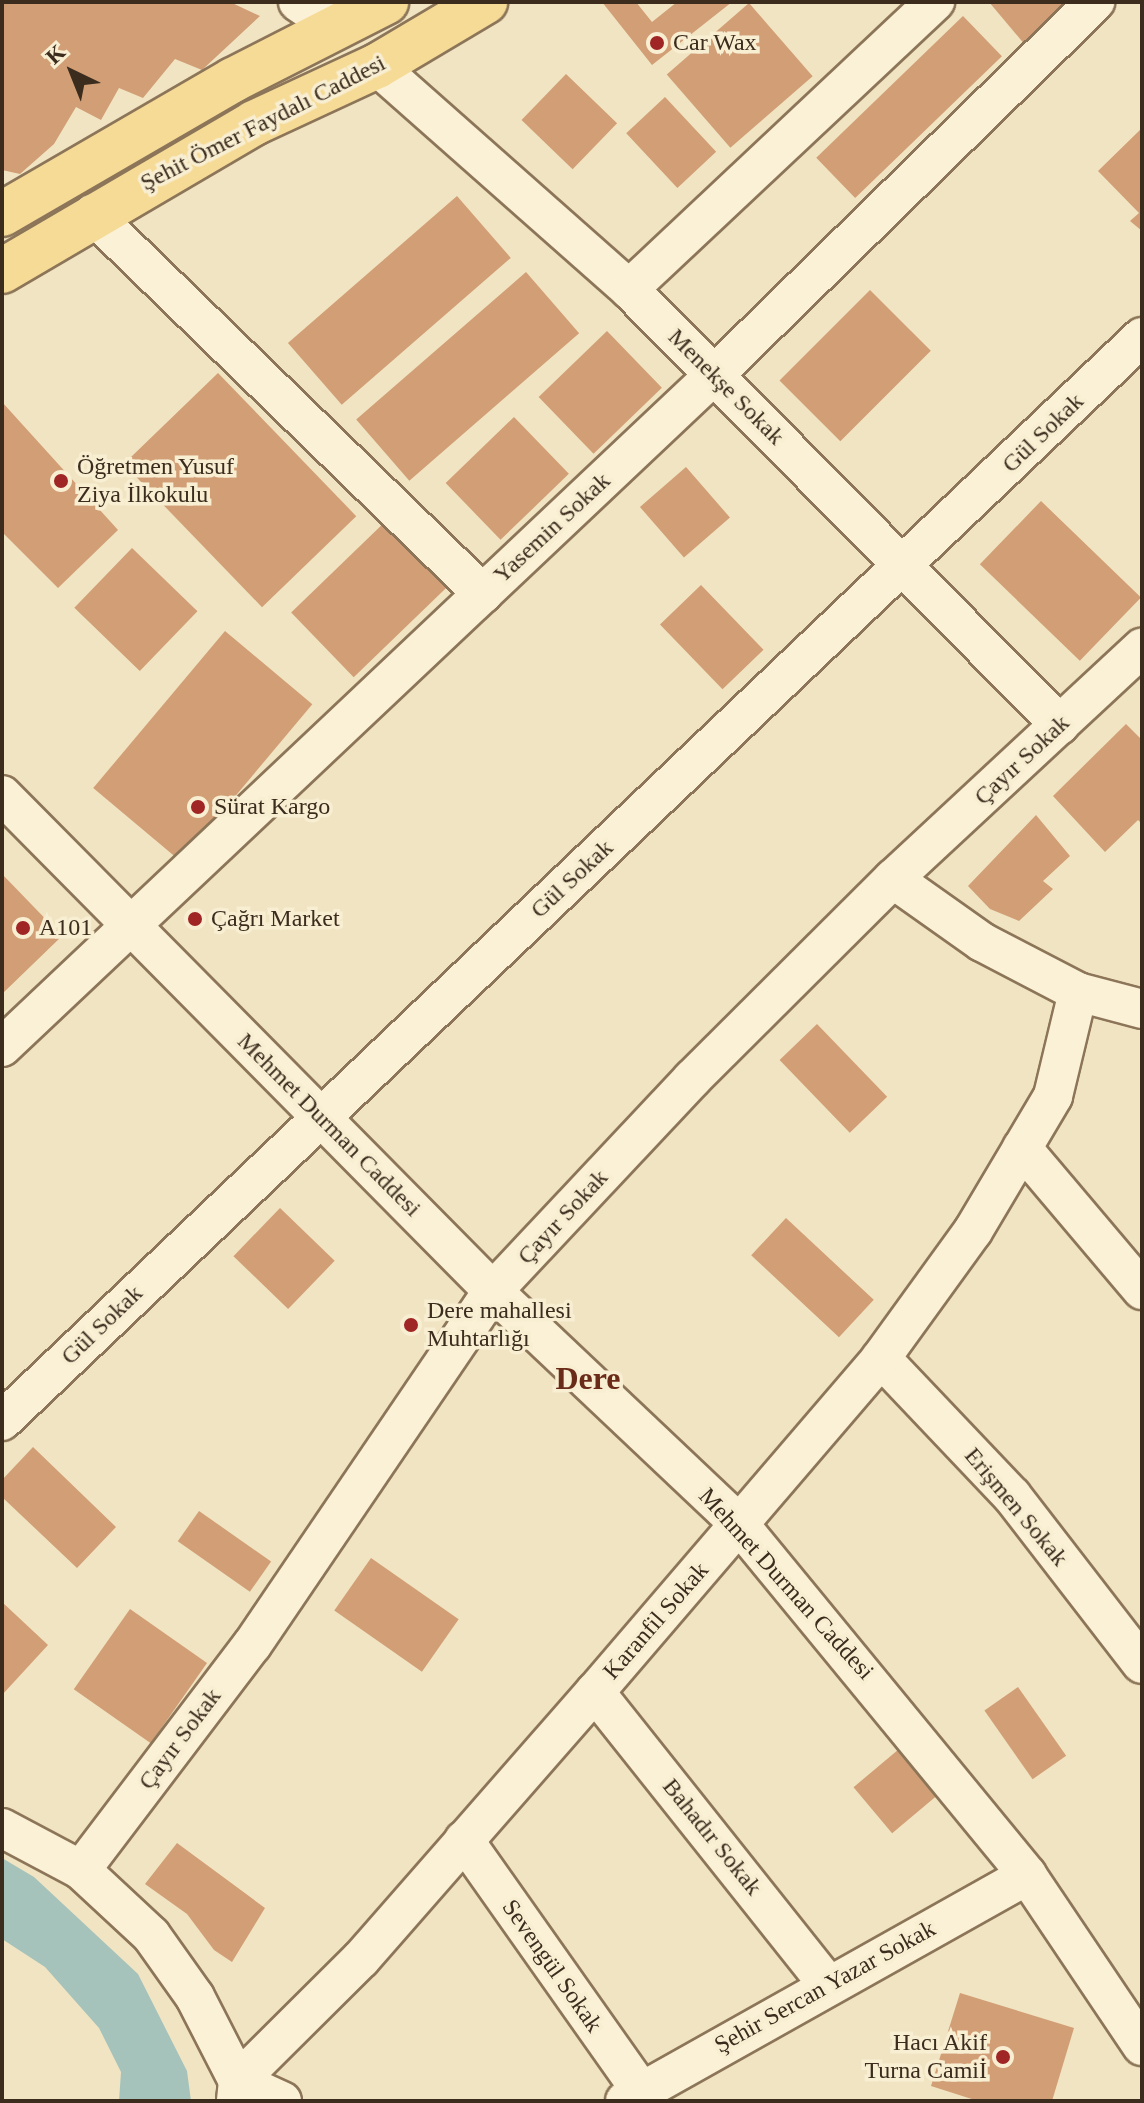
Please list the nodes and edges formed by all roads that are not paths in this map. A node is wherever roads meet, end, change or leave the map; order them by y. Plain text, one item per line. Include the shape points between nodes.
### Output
1 (299, 2) edge
2 (386, 2) edge
3 (485, 2) edge
4 (935, 2) edge
5 (1095, 2) edge
6 (338, 29) junction
7 (377, 66) junction
8 (2, 214) edge
9 (92, 214) junction
10 (2, 271) edge
11 (629, 289) junction
12 (1142, 337) edge
13 (713, 376) junction
14 (905, 566) junction
15 (483, 594) junction
16 (1142, 648) edge
17 (1060, 725) junction
18 (2, 795) edge
19 (893, 879) junction
20 (132, 925) junction
21 (1078, 992) junction
22 (1142, 1009) edge
23 (2, 1047) edge
24 (319, 1115) junction
25 (1022, 1148) junction
26 (1142, 1290) edge
27 (493, 1291) junction
28 (881, 1358) junction
29 (2, 1421) edge
30 (739, 1524) junction
31 (1142, 1664) edge
32 (595, 1692) junction
33 (2, 1828) edge
34 (464, 1840) junction
35 (81, 1870) junction
36 (1027, 1875) junction
37 (827, 1984) junction
38 (1142, 2046) edge
39 (237, 2091) edge
40 (633, 2096) edge
41 (282, 2101) edge

1 - 6 street
2 - 6 main road, Şehit Ömer Faydalı Caddesi
3 - 7 main road, Şehit Ömer Faydalı Caddesi
4 - 11 street
5 - 13 street, Yasemin Sokak
6 - 8 main road, Şehit Ömer Faydalı Caddesi via 233,80
7 - 9 main road, Şehit Ömer Faydalı Caddesi via 254,123
7 - 11 street, Menekşe Sokak
9 - 10 main road, Şehit Ömer Faydalı Caddesi
9 - 15 street
11 - 13 street, Menekşe Sokak
12 - 14 street, Gül Sokak
13 - 14 street, Menekşe Sokak
13 - 15 street, Yasemin Sokak
14 - 17 street, Menekşe Sokak
14 - 24 street, Gül Sokak
15 - 20 street, Yasemin Sokak
16 - 17 street, Çayır Sokak
17 - 19 street, Çayır Sokak
18 - 20 street, Mehmet Durman Caddesi
19 - 21 street via 982,942
19 - 27 street, Çayır Sokak via 692,1079
20 - 23 street, Yasemin Sokak
20 - 24 street, Mehmet Durman Caddesi
21 - 22 street
21 - 25 street, Karanfil Sokak via 1053,1096
24 - 27 street, Mehmet Durman Caddesi
24 - 29 street, Gül Sokak
25 - 26 street
25 - 28 street, Karanfil Sokak via 973,1231
27 - 30 street, Mehmet Durman Caddesi
27 - 35 street, Çayır Sokak via 252,1645
28 - 30 street, Karanfil Sokak
28 - 31 street, Erişmen Sokak via 1012,1496
30 - 32 street, Karanfil Sokak
30 - 36 street, Mehmet Durman Caddesi
32 - 34 street, Karanfil Sokak
32 - 37 street, Bahadır Sokak
33 - 35 street
34 - 39 street, Karanfil Sokak
34 - 40 street, Sevengül Sokak
35 - 39 street via 151,1935 195,1997
36 - 37 street, Şehir Sercan Yazar Sokak
36 - 38 street, Mehmet Durman Caddesi
37 - 40 street, Şehir Sercan Yazar Sokak
39 - 41 street

